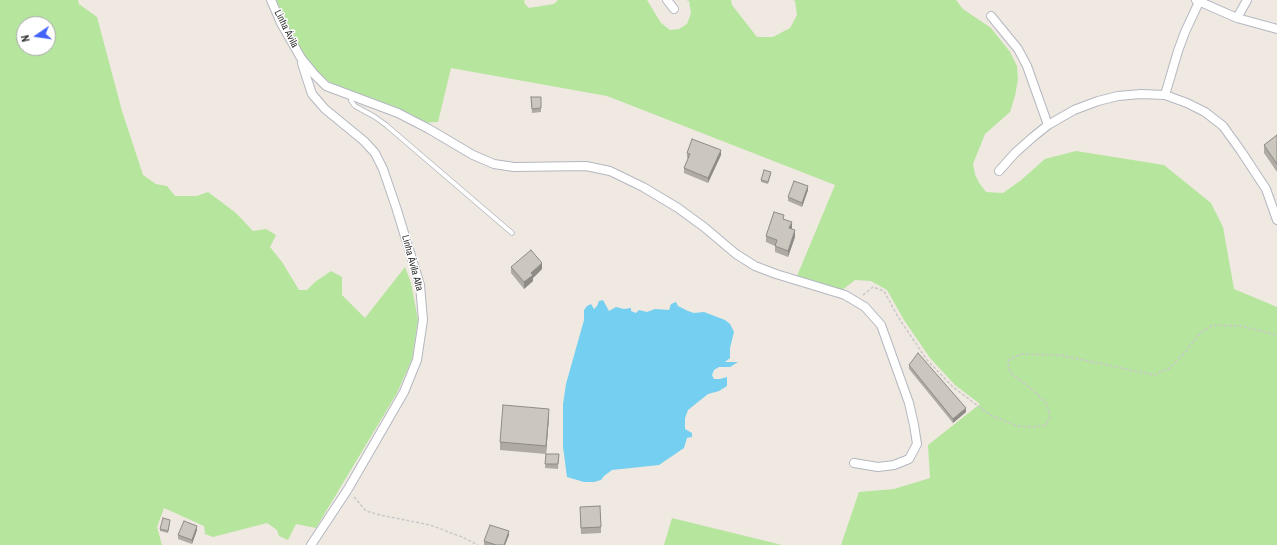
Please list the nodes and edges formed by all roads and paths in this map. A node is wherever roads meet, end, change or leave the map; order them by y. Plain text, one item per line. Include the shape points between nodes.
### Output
1 (271, 0) edge
2 (667, 0) edge
3 (1247, 0) edge
4 (1197, 1) edge
5 (674, 9) dead end
6 (991, 16) dead end
7 (1237, 18) junction
8 (1277, 29) edge
9 (301, 58) junction
10 (1165, 95) junction
11 (352, 96) junction
12 (1048, 125) junction
13 (999, 172) dead end
14 (1277, 220) edge
15 (512, 233) dead end
16 (854, 301) junction
17 (1277, 334) edge
18 (854, 463) dead end
19 (348, 489) junction
20 (311, 545) edge
21 (478, 545) edge

1 - 9 street, Linha Ávila
2 - 5 street
3 - 7 street
4 - 7 street
4 - 10 street
6 - 12 street via 1018,49 1027,66
7 - 8 street
9 - 11 street via 326,86
9 - 19 street, Linha Ávila Alta via 312,94 325,109 376,153 420,285 423,320 417,360 404,392
10 - 12 street via 1118,96 1074,110
10 - 14 street via 1205,112 1223,126 1266,189
11 - 15 lane via 351,101 355,106 386,125
11 - 16 street via 398,114 494,164 514,167 586,166 610,171 678,208 755,266 845,295
12 - 13 street via 1020,149
16 - 17 path via 874,287 884,291 927,360 953,387 990,415 1017,426 1046,425 1050,417 1047,404 1013,376 1008,367 1009,360 1021,354 1060,355 1154,375 1170,368 1200,333 1214,325 1241,326
16 - 18 street via 865,307 881,325 909,403 917,444 909,459 894,465 878,467
19 - 20 street, Linha Ávila Alta
19 - 21 path via 366,511 430,525

